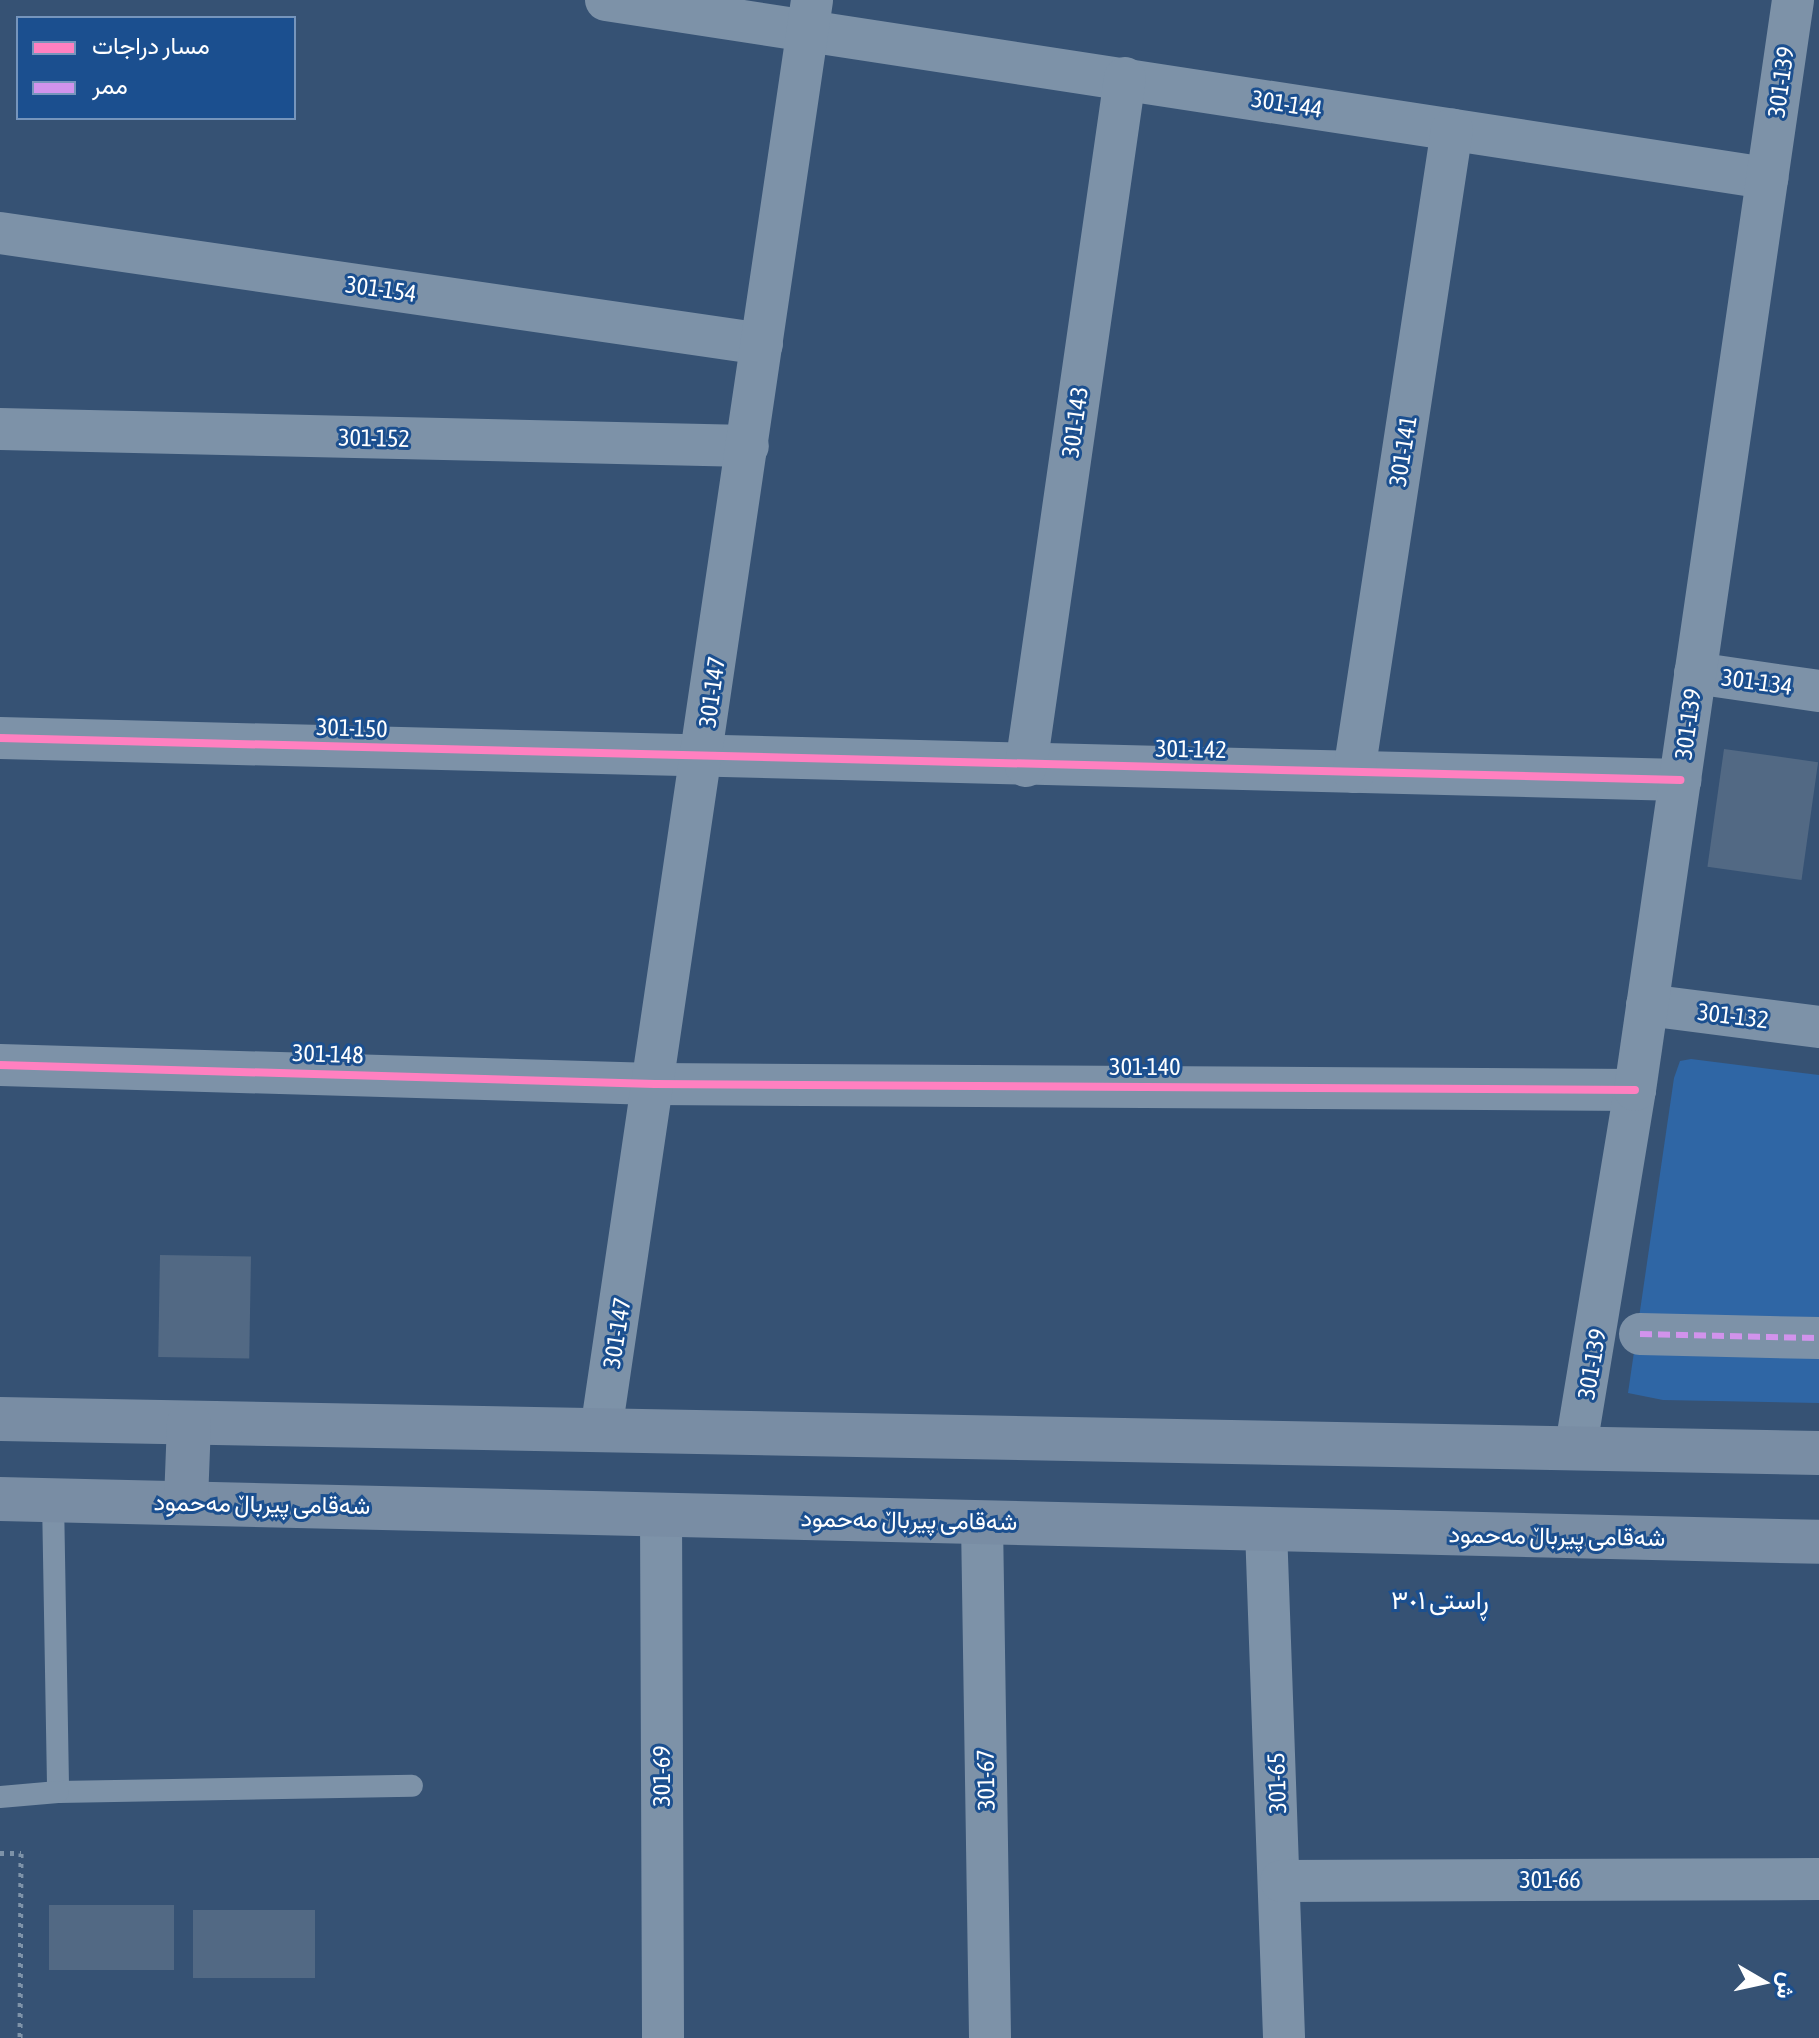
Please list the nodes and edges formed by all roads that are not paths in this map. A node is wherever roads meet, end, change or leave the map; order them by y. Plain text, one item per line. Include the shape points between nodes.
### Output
1 (606, 0) edge
2 (810, 15) edge
3 (1800, 27) edge
4 (1125, 78) junction
5 (1452, 129) junction
6 (1767, 178) junction
7 (0, 233) edge
8 (762, 344) junction
9 (0, 429) edge
10 (748, 446) junction
11 (1695, 673) junction
12 (1819, 691) edge
13 (0, 738) edge
14 (702, 759) junction
15 (1026, 766) junction
16 (1354, 772) junction
17 (1680, 780) junction
18 (1647, 1005) junction
19 (1819, 1027) edge
20 (0, 1065) edge
21 (655, 1084) junction
22 (1635, 1090) junction
23 (1640, 1334) dead end
24 (1819, 1338) edge
25 (0, 1419) edge
26 (189, 1423) junction
27 (601, 1431) junction
28 (1576, 1446) junction
29 (1819, 1453) edge
30 (0, 1499) edge
31 (53, 1499) junction
32 (186, 1501) junction
33 (661, 1514) junction
34 (982, 1522) junction
35 (1266, 1529) junction
36 (1819, 1542) edge
37 (412, 1786) dead end
38 (58, 1792) junction
39 (0, 1797) edge
40 (1819, 1879) edge
41 (1281, 1881) junction
42 (663, 2038) edge
43 (990, 2038) edge
44 (1284, 2038) edge

1 - 2 street, 301-144
2 - 4 street, 301-144
2 - 8 street, 301-147
3 - 6 street, 301-139
4 - 5 street, 301-144
4 - 15 street, 301-143
5 - 6 street, 301-144
5 - 16 street, 301-141
6 - 11 street, 301-139
7 - 8 street, 301-154
8 - 10 street, 301-147
9 - 10 street, 301-152
10 - 14 street, 301-147
11 - 12 street, 301-134
11 - 17 street, 301-139
13 - 14 street, 301-150
14 - 15 street, 301-142
14 - 21 street, 301-147
15 - 16 street, 301-142
16 - 17 street, 301-142
17 - 18 street, 301-139
18 - 19 street, 301-132
18 - 22 street, 301-139
20 - 21 street, 301-148
21 - 22 street, 301-140
21 - 27 street, 301-147
22 - 28 street, 301-139
23 - 24 street
25 - 26 main road
26 - 27 main road
26 - 32 main road
27 - 28 main road
28 - 29 main road
30 - 31 main road, شەقامی پیرباڵ مەحمود
31 - 32 main road, شەقامی پیرباڵ مەحمود
31 - 38 lane
32 - 33 main road, شەقامی پیرباڵ مەحمود
33 - 34 main road, شەقامی پیرباڵ مەحمود
33 - 42 street, 301-69
34 - 35 main road, شەقامی پیرباڵ مەحمود
34 - 43 street, 301-67
35 - 36 main road, شەقامی پیرباڵ مەحمود
35 - 41 street, 301-65
37 - 38 lane
38 - 39 lane
40 - 41 street, 301-66
41 - 44 street, 301-65

